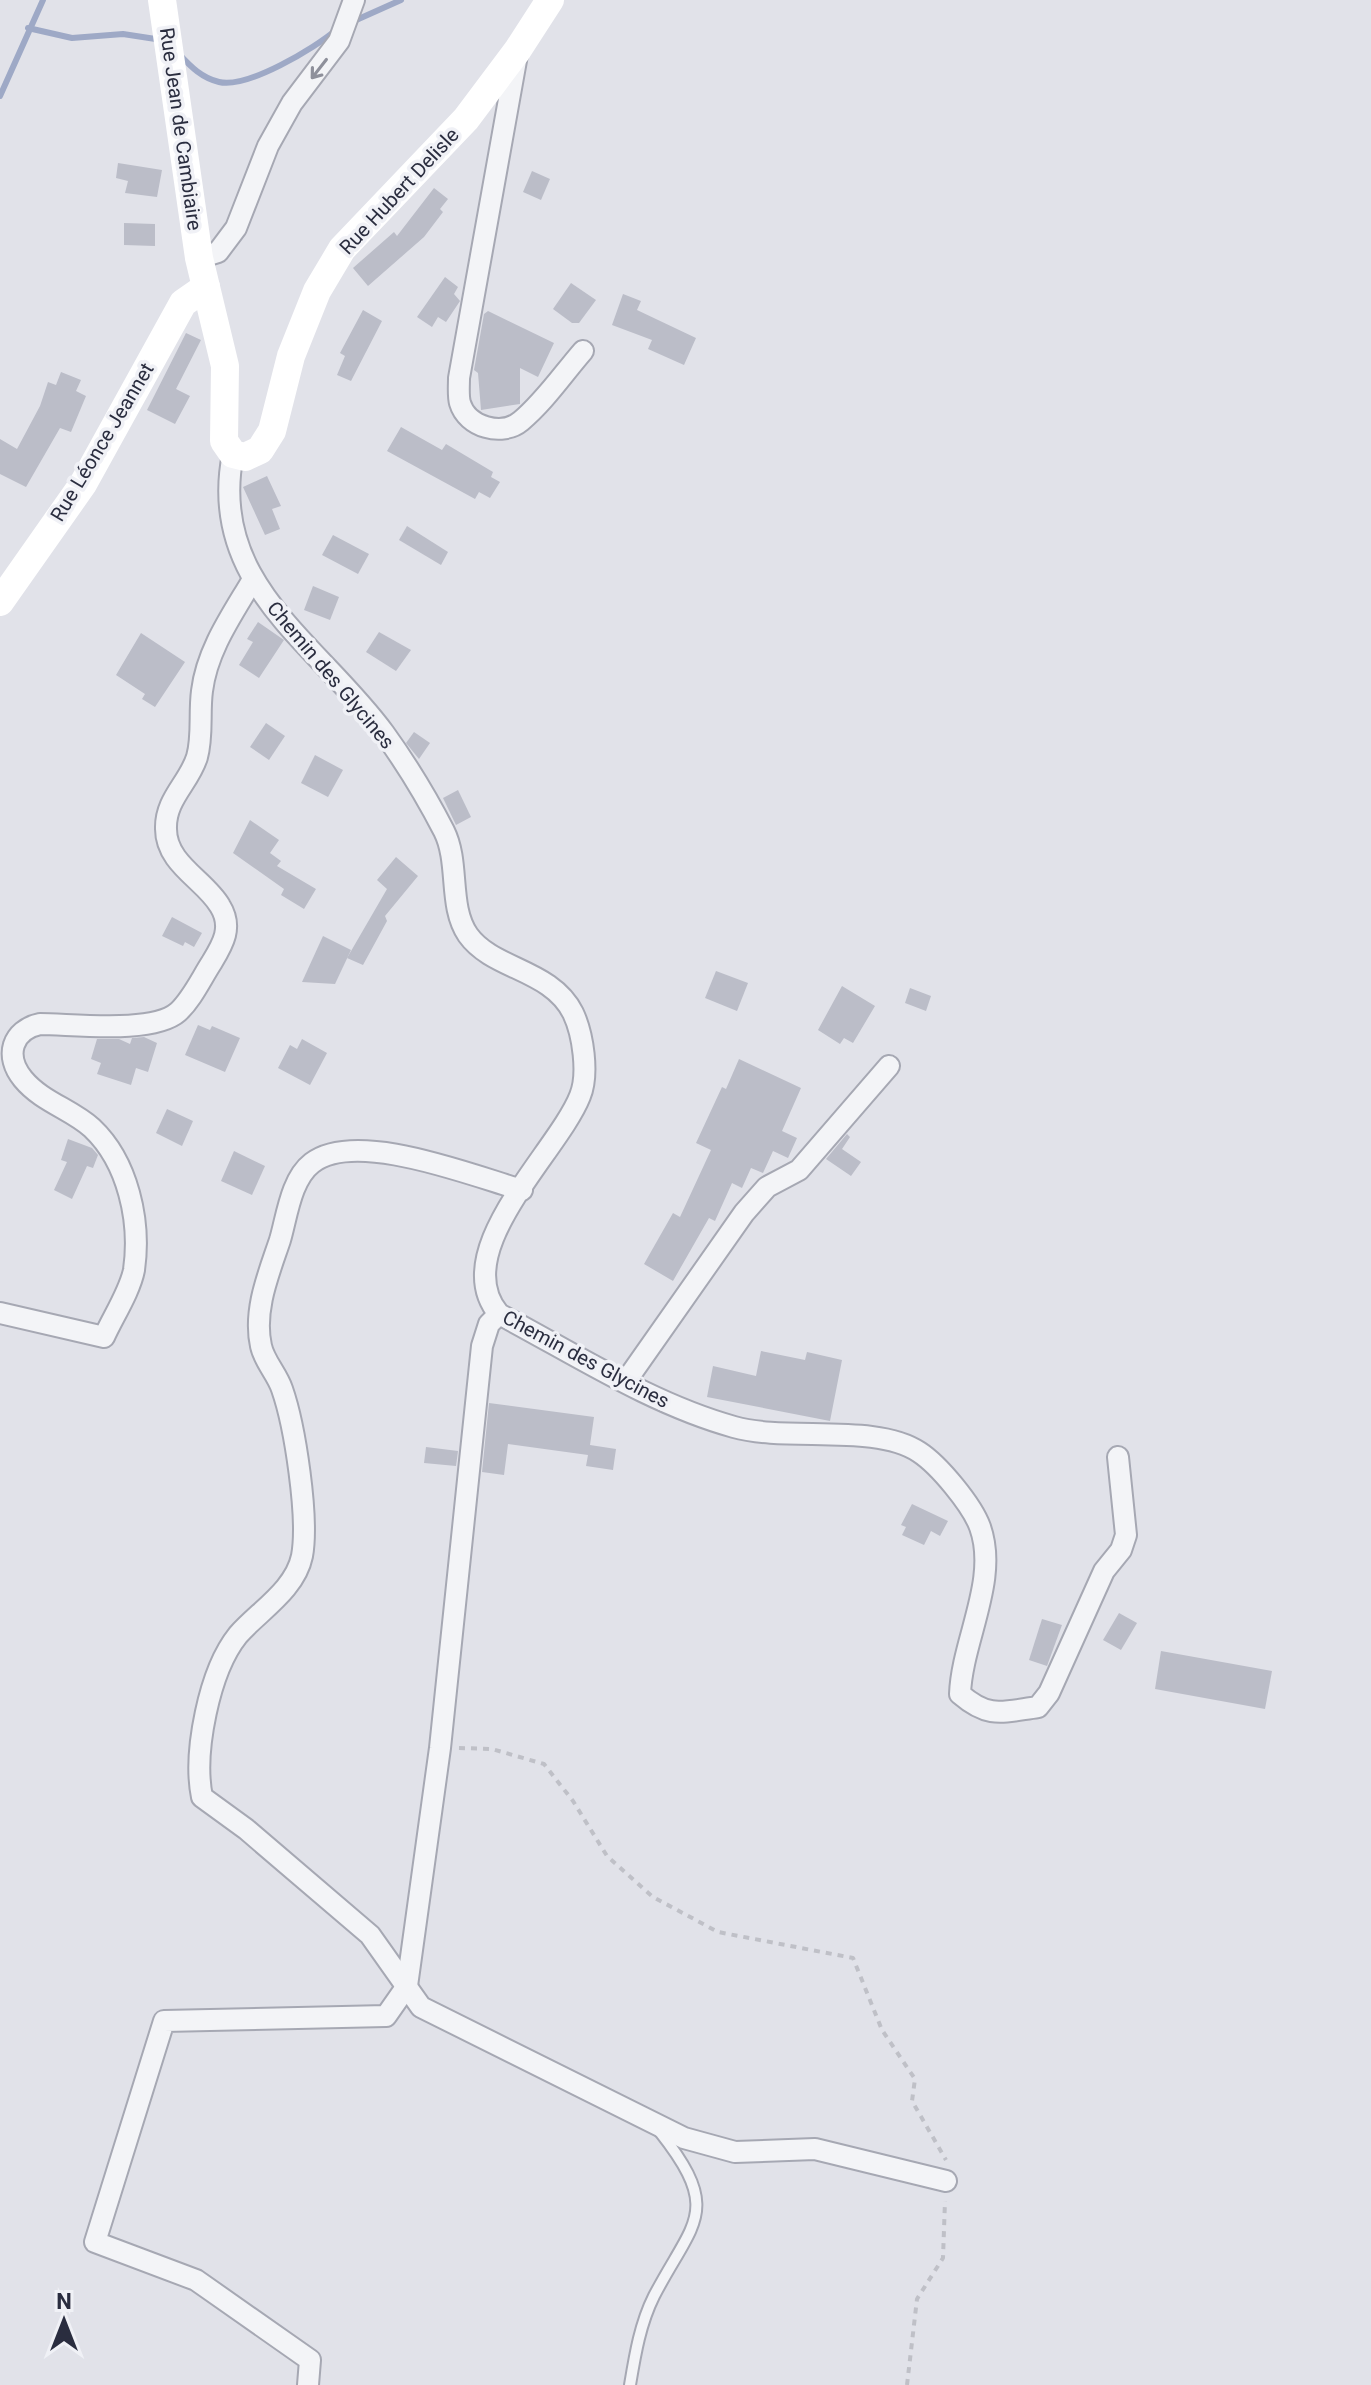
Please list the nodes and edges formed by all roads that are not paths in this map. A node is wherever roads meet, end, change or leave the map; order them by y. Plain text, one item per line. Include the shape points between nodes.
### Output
1 (162, 0) edge
2 (354, 0) edge
3 (550, 0) edge
4 (517, 51) junction
5 (199, 258) junction
6 (206, 287) junction
7 (583, 351) dead end
8 (233, 454) junction
9 (252, 581) junction
10 (0, 602) edge
11 (889, 1066) dead end
12 (522, 1190) junction
13 (0, 1313) edge
14 (499, 1314) junction
15 (626, 1381) junction
16 (1118, 1457) dead end
17 (407, 1986) junction
18 (653, 2123) junction
19 (946, 2181) road end
20 (308, 2385) edge
21 (630, 2385) edge

1 - 5 main road, Rue Jean de Cambiaire
2 -> 5 street via 339,41 292,103 268,146 236,228 218,252
3 - 4 main road, Rue Hubert Delisle
4 - 7 street via 459,378 460,404 470,420 483,427 520,423
4 - 8 main road, Rue Hubert Delisle via 466,119 342,249 317,291 291,356 272,431 260,450 245,457
5 - 6 main road
6 - 8 main road via 225,366 224,441
6 - 10 main road, Rue Léonce Jeannet via 183,303 83,484
8 - 9 street, Chemin des Glycines via 230,505 237,544
9 - 12 street, Chemin des Glycines via 383,732 445,832 460,919 469,938 552,986 573,1012 582,1054 581,1095
9 - 13 street via 206,667 197,757 166,818 175,856 220,905 227,924 224,943 176,1014 145,1024 40,1024 17,1034 14,1045 20,1076 37,1094 90,1126 110,1147 133,1214 134,1271 104,1337
11 - 15 street via 799,1170 767,1187 744,1213
12 - 14 street, Chemin des Glycines via 497,1223 488,1251 487,1281
12 - 17 street via 398,1156 335,1151 312,1163 298,1180 261,1299 258,1332 283,1391 305,1513 302,1559 276,1600 237,1636 215,1680 200,1747 202,1797 370,1935
14 - 15 street, Chemin des Glycines
14 - 17 street via 489,1324 482,1346 440,1748
15 - 16 street, Chemin des Glycines via 677,1408 737,1428 870,1436 919,1451 962,1497 980,1528 986,1570 961,1666 960,1694 979,1710 1038,1707 1049,1693 1104,1571 1126,1535
17 - 18 street via 421,2007
17 - 20 street via 386,2016 164,2021 95,2242 196,2280 310,2360
18 - 19 street via 735,2152 815,2149
18 - 21 lane via 691,2178 697,2216 687,2244 654,2298 634,2353

